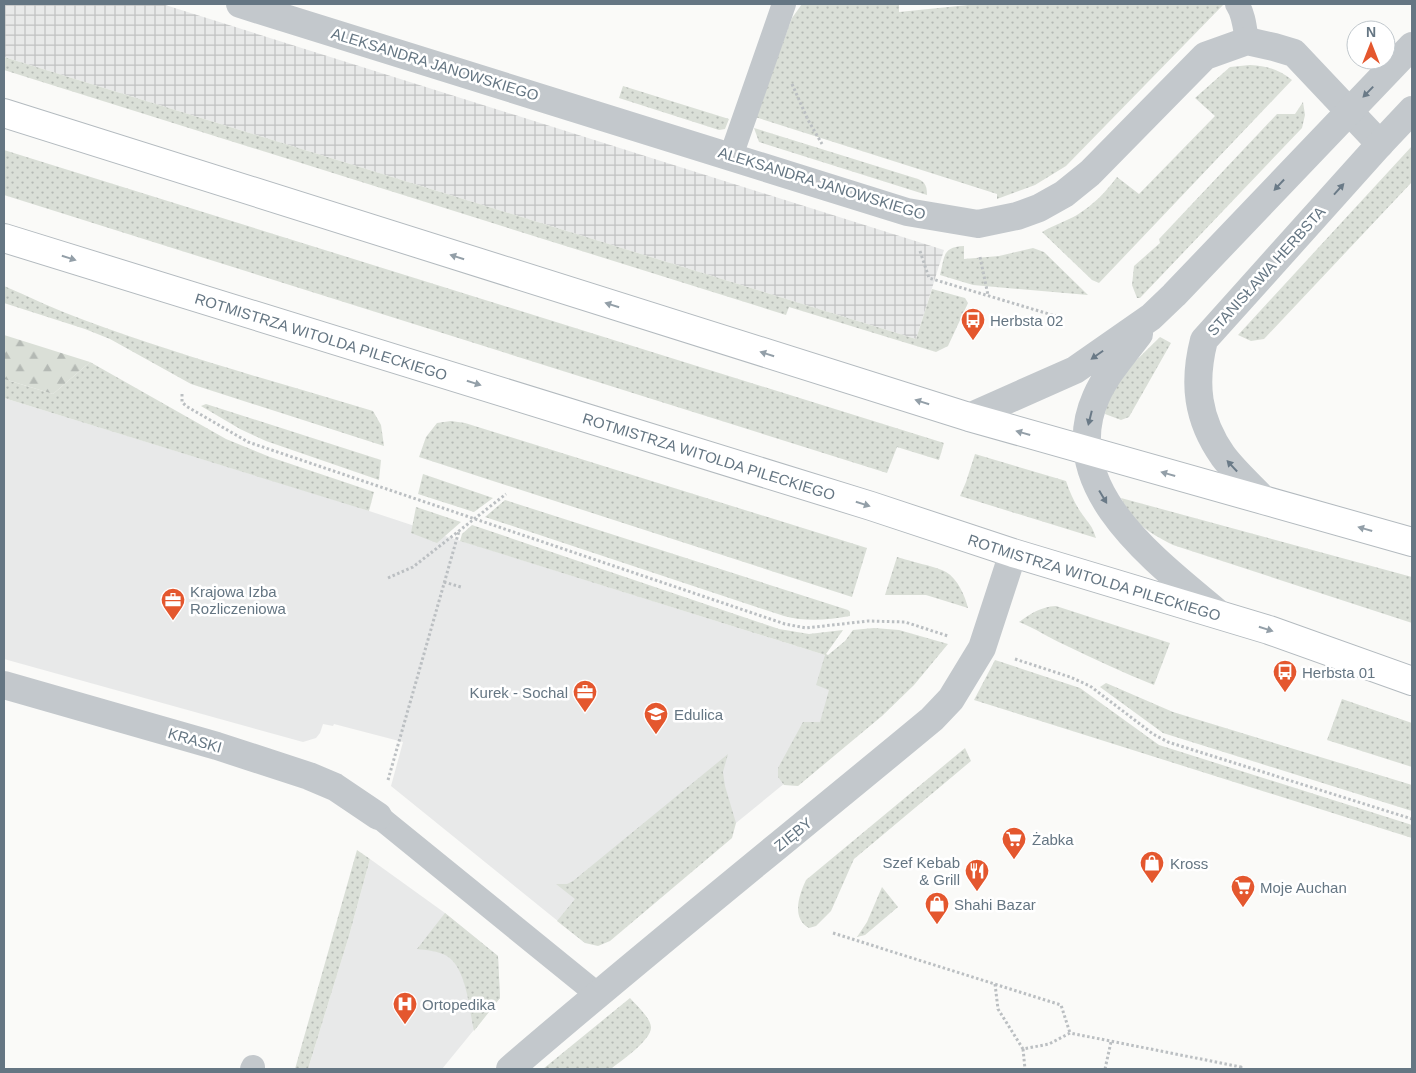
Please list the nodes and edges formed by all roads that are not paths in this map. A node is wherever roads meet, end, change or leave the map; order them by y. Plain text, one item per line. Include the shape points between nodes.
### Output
1 (240, 4) edge
2 (784, 4) edge
3 (1237, 4) edge
4 (1247, 42) junction
5 (1412, 46) edge
6 (1412, 110) edge
7 (1349, 112) junction
8 (4, 113) edge
9 (1380, 144) junction
10 (731, 156) junction
11 (4, 238) edge
12 (1151, 317) junction
13 (969, 417) junction
14 (1087, 451) junction
15 (1265, 501) junction
16 (1412, 542) edge
17 (1013, 553) junction
18 (1219, 614) junction
19 (1412, 681) edge
20 (4, 685) edge
21 (378, 816) joint
22 (597, 994) junction
23 (510, 1069) edge

1 - 10 street, ALEKSANDRA JANOWSKIEGO
2 - 10 lane
3 - 4 lane
4 - 7 street, ALEKSANDRA JANOWSKIEGO via 1294,53
4 - 10 street, ALEKSANDRA JANOWSKIEGO via 1205,56 1090,173 1064,194 1017,216 978,224 907,212
5 -> 7 street
6 - 9 street, STANISŁAWA HERBSTA
7 - 9 street, ALEKSANDRA JANOWSKIEGO
7 -> 12 street
13 -> 8 main road
15 -> 9 street, STANISŁAWA HERBSTA via 1224,458 1205,424 1197,383 1198,361 1204,340
11 -> 17 main road, ROTMISTRZA WITOLDA PILECKIEGO via 852,500
12 -> 13 street via 1075,370
12 -> 14 street via 1095,398 1088,425
14 -> 13 main road
15 -> 14 main road
14 -> 18 street via 1094,481 1124,527
16 -> 15 main road
17 - 18 main road, ROTMISTRZA WITOLDA PILECKIEGO
17 - 22 street, ZIĘBY via 982,648 951,699 932,719
18 -> 19 main road, ROTMISTRZA WITOLDA PILECKIEGO
20 - 21 street, KRASKI via 218,746 309,776 335,788
21 - 22 lane
22 - 23 street, ZIĘBY

